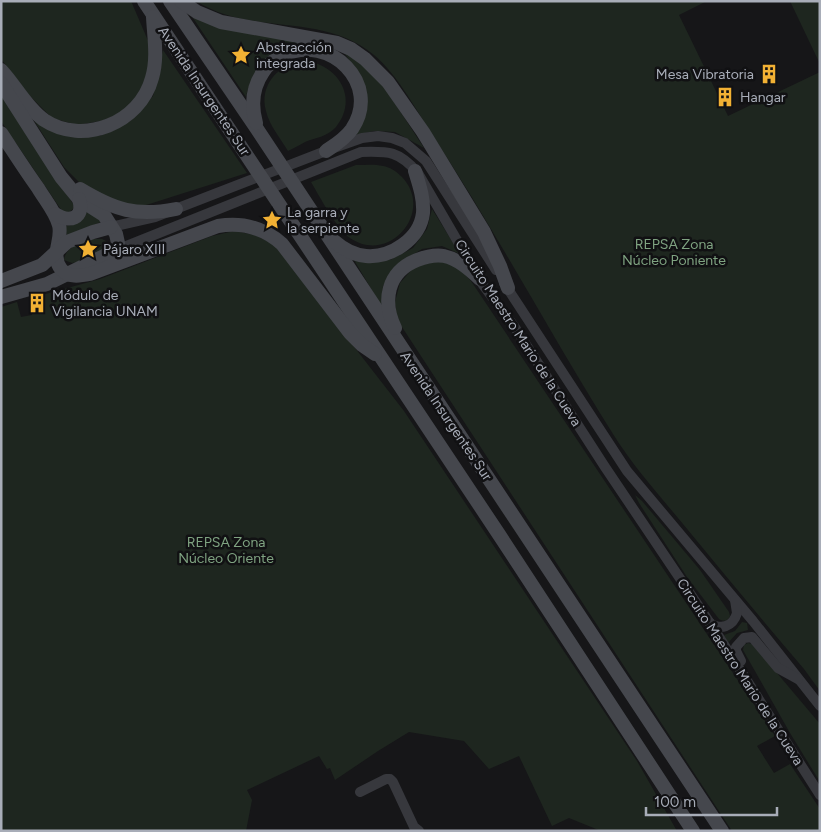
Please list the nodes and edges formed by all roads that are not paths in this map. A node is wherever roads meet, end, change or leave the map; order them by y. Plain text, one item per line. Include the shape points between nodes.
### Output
1 (144, 1) edge
2 (170, 1) edge
3 (181, 1) edge
4 (152, 15) junction
5 (1, 70) edge
6 (1, 83) edge
7 (257, 129) junction
8 (1, 133) edge
9 (326, 151) junction
10 (415, 170) junction
11 (61, 177) junction
12 (79, 199) junction
13 (176, 209) junction
14 (55, 214) junction
15 (111, 227) junction
16 (324, 230) junction
17 (114, 251) junction
18 (56, 254) junction
19 (66, 274) junction
20 (480, 279) junction
21 (1, 282) edge
22 (508, 288) junction
23 (1, 297) edge
24 (382, 359) junction
25 (413, 365) junction
26 (735, 600) junction
27 (706, 619) junction
28 (801, 681) junction
29 (820, 706) edge
30 (766, 710) junction
31 (360, 792) dead end
32 (820, 795) edge
33 (682, 814) junction
34 (415, 830) edge
35 (690, 831) edge
36 (693, 831) edge
37 (722, 831) edge

1 - 4 main road, Avenida Insurgentes Sur
2 - 7 main road, Avenida Insurgentes Sur
3 - 22 main road via 221,22 337,43 373,66 388,82 422,132 484,232
4 - 5 main road via 156,60 150,86 129,114 108,126 78,131 49,122 32,108
4 - 24 main road, Avenida Insurgentes Sur
6 - 11 main road
7 - 9 main road via 253,98 264,69 286,54 300,50 320,51 349,69 361,98 360,111 352,130
7 - 16 main road, Avenida Insurgentes Sur
8 - 14 main road
9 - 13 street, Circuito Maestro Mario de la Cueva
9 - 22 street, Circuito Maestro Mario de la Cueva via 362,138 378,136 405,143 416,151 426,161
10 - 16 main road via 423,213 416,232 398,248 381,255 362,256 339,245
10 - 17 street, Circuito Maestro Mario de la Cueva via 406,159 384,151 361,152
10 - 20 street, Circuito Maestro Mario de la Cueva
11 - 12 main road
11 - 13 main road via 103,203 120,209 157,213
12 - 14 main road via 81,206 74,218 67,220
12 - 15 main road via 104,215
13 - 15 street, Circuito Maestro Mario de la Cueva
14 - 18 main road via 60,229
15 - 17 main road via 118,243
15 - 18 main road, Circuito Maestro Mario de la Cueva via 67,242
16 - 25 main road, Avenida Insurgentes Sur
17 - 19 main road, Circuito Maestro Mario de la Cueva
18 - 19 main road via 60,269
18 - 21 main road, Circuito Maestro Mario de la Cueva via 42,266
19 - 23 main road, Circuito Maestro Mario de la Cueva via 47,284
19 - 24 main road via 90,274 218,226 249,227 270,235 282,244 350,333
20 - 25 main road via 460,262 439,256 423,258 402,269 388,295 389,313
20 - 27 street, Circuito Maestro Mario de la Cueva
22 - 26 street, Circuito Maestro Mario de la Cueva via 627,471
24 - 33 main road, Avenida Insurgentes Sur
25 - 37 main road, Avenida Insurgentes Sur
26 - 27 street via 737,613 726,627 717,627
26 - 28 street, Circuito Maestro Mario de la Cueva
27 - 30 street, Circuito Maestro Mario de la Cueva
28 - 29 street, Circuito Maestro Mario de la Cueva
28 - 30 street via 781,670 754,638 748,636 740,640 736,651 763,695
30 - 32 street, Circuito Maestro Mario de la Cueva
31 - 34 street via 390,779
33 - 35 main road
33 - 36 main road, Avenida Insurgentes Sur

